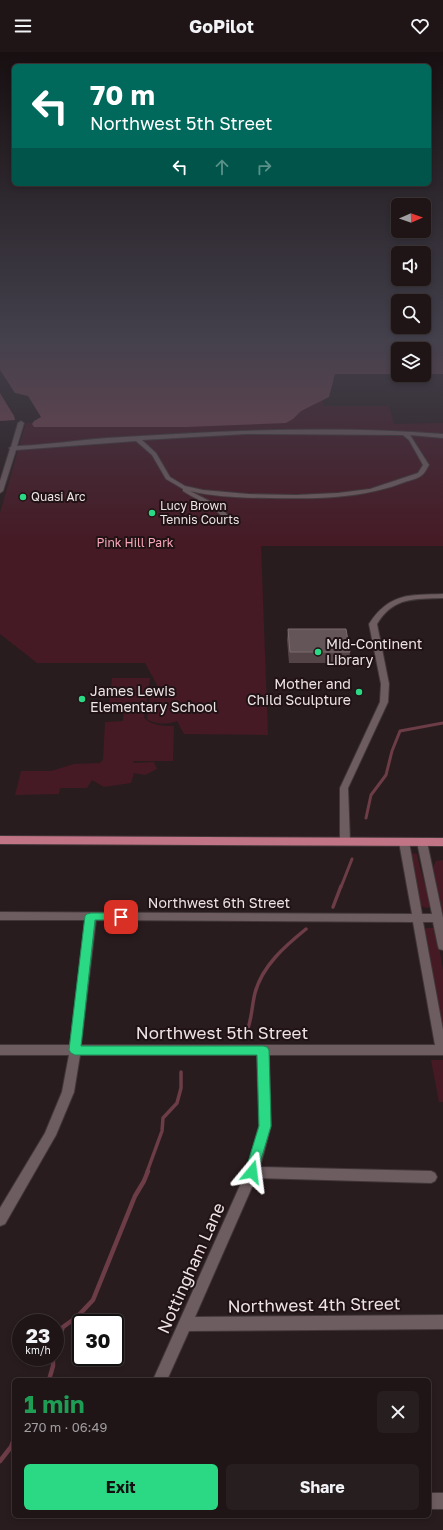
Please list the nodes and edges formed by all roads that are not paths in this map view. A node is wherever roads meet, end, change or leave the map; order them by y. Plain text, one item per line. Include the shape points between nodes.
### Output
1 (21, 423) dead end
2 (406, 434) junction
3 (443, 436) edge
4 (137, 439) junction
5 (12, 448) junction
6 (182, 487) junction
7 (0, 491) edge
8 (226, 517) dead end
9 (443, 596) edge
10 (0, 840) edge
11 (344, 842) junction
12 (404, 842) junction
13 (422, 842) junction
14 (443, 842) edge
15 (0, 916) edge
16 (91, 916) junction
17 (418, 918) junction
18 (438, 918) junction
19 (443, 946) edge
20 (0, 1050) edge
21 (75, 1050) junction
22 (263, 1050) junction
23 (442, 1050) edge
24 (252, 1172) junction
25 (431, 1177) dead end
26 (0, 1220) edge
27 (443, 1322) edge
28 (186, 1324) junction
29 (161, 1378) edge
30 (431, 1501) edge
31 (443, 1501) edge

1 - 5 street
2 - 3 street
2 - 4 street via 246,432
2 - 6 street via 426,465 420,474 371,491 289,497 203,492
4 - 5 street via 106,439 55,446
4 - 6 street via 154,454 168,478
5 - 7 street
6 - 8 street via 194,497 223,511
9 - 11 street via 414,596 398,601 377,616 373,624 385,684 384,702 344,788
10 - 11 main road
11 - 12 main road
12 - 13 main road
12 - 17 street
13 - 14 main road
13 - 18 street
15 - 16 street, Northwest 6th Street
16 - 17 street, Northwest 6th Street
16 - 21 street
17 - 18 street, Northwest 6th Street
17 - 23 street
18 - 19 street
20 - 21 street, Northwest 5th Street
21 - 22 street, Northwest 5th Street
21 - 26 street via 68,1092 50,1135
22 - 23 street, Northwest 5th Street
22 - 24 street, Nottingham Lane via 265,1126
24 - 25 street
24 - 28 street, Nottingham Lane
27 - 28 street, Northwest 4th Street
28 - 29 street, Nottingham Lane
30 - 31 street

